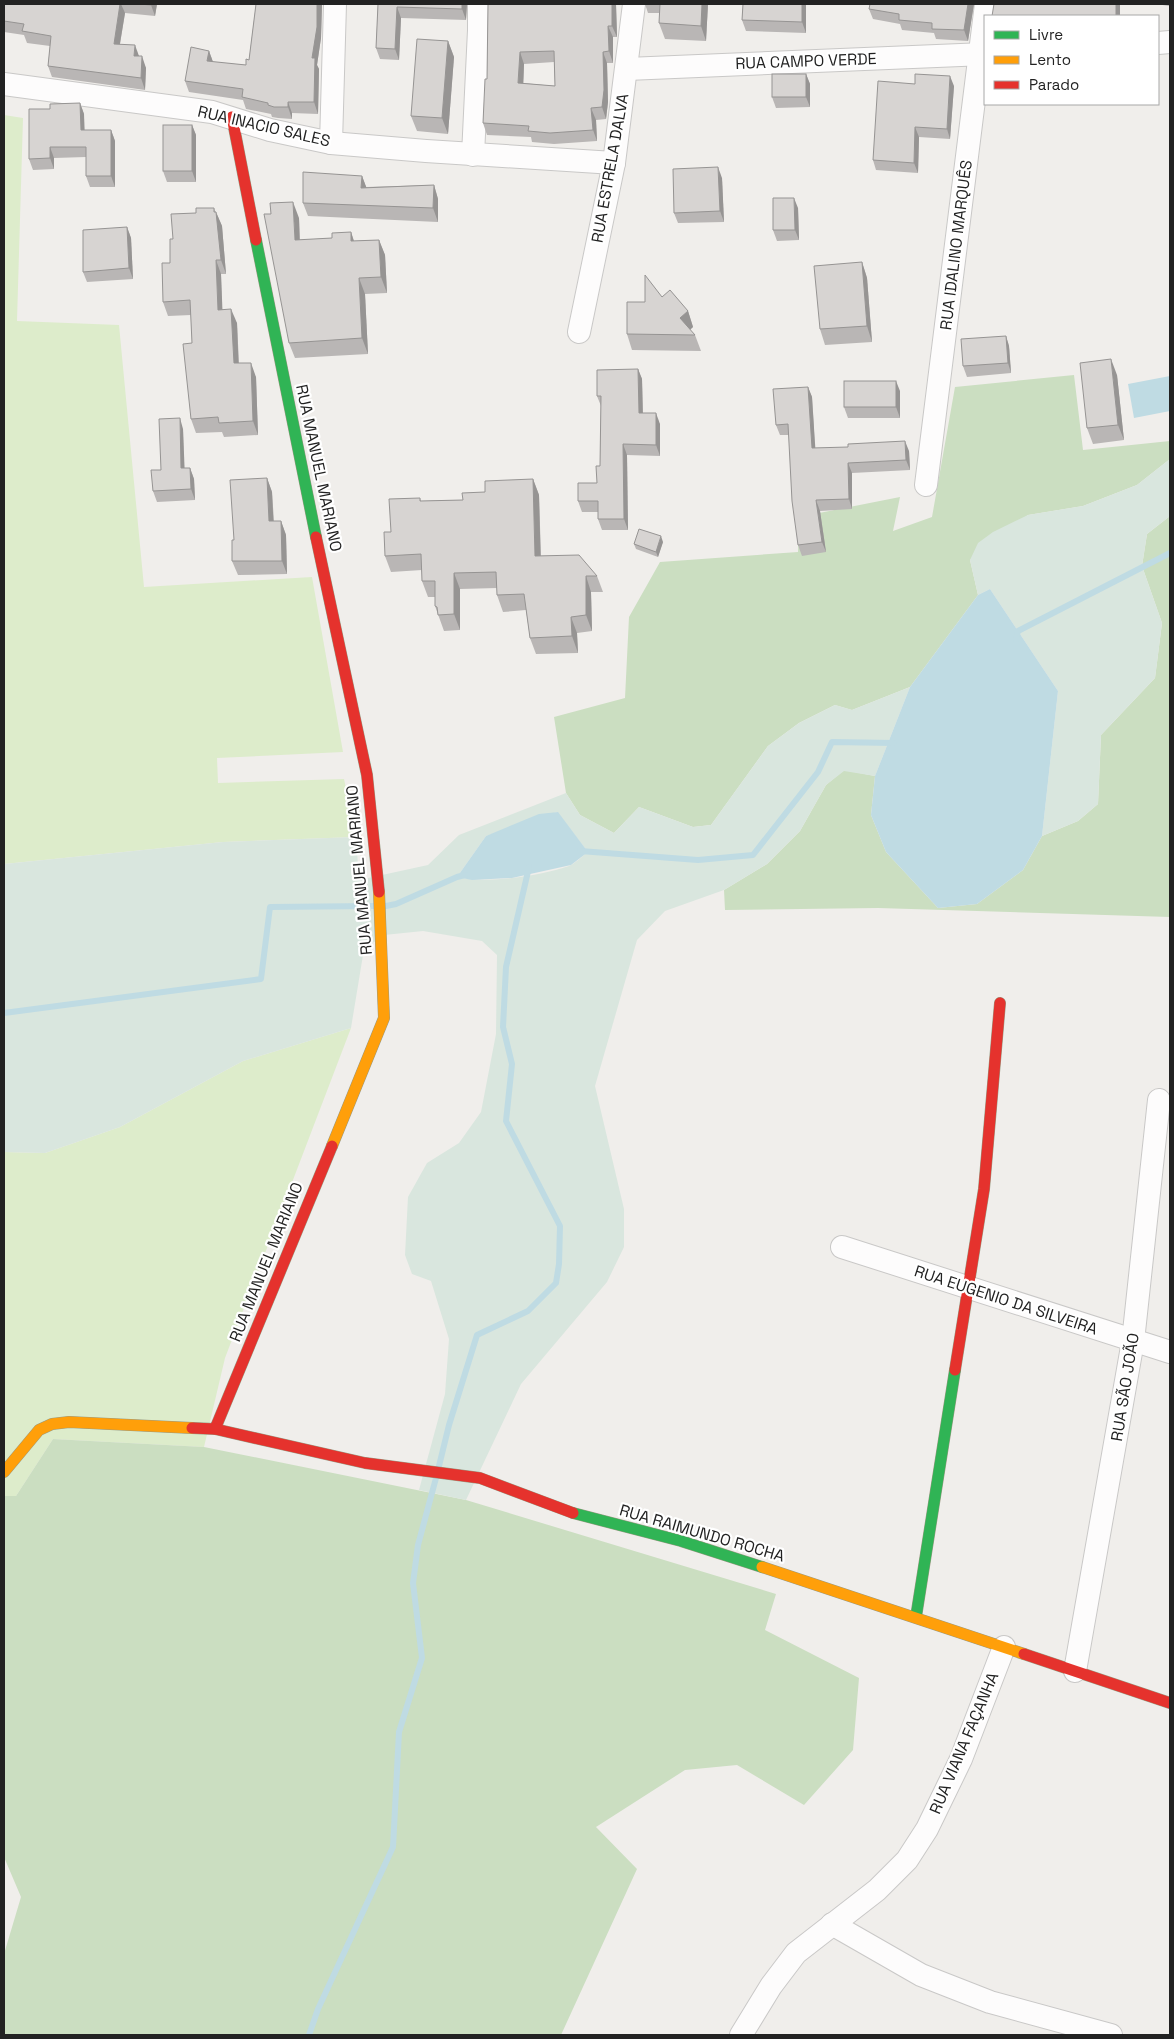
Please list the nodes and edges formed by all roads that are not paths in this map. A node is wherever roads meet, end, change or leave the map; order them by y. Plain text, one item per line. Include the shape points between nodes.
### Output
1 (335, 4) edge
2 (479, 4) edge
3 (634, 4) edge
4 (984, 37) edge
5 (983, 54) edge
6 (627, 69) junction
7 (4, 84) edge
8 (232, 117) junction
9 (332, 143) junction
10 (473, 155) junction
11 (614, 163) junction
12 (579, 332) dead end
13 (926, 486) dead end
14 (1000, 1003) dead end
15 (1159, 1100) dead end
16 (842, 1247) dead end
17 (970, 1287) junction
18 (1133, 1341) junction
19 (1170, 1352) edge
20 (215, 1429) junction
21 (4, 1472) edge
22 (916, 1617) junction
23 (1004, 1648) junction
24 (1075, 1671) junction
25 (1170, 1703) edge
26 (832, 1924) junction
27 (741, 2035) edge
28 (1111, 2035) edge

1 - 9 street
2 - 10 street
3 - 6 street, RUA ESTRELA DALVA
4 - 5 street, RUA IDALINO MARQUÊS
5 - 6 street, RUA CAMPO VERDE
5 - 13 street, RUA IDALINO MARQUÊS
6 - 11 street, RUA ESTRELA DALVA
7 - 8 street, RUA INACIO SALES
8 - 9 street, RUA INACIO SALES via 270,130
8 - 20 street, RUA MANUEL MARIANO via 278,355 367,774 381,906 384,1018
9 - 10 street, RUA INACIO SALES
10 - 11 street, RUA INACIO SALES
11 - 12 street, RUA ESTRELA DALVA
14 - 17 street via 984,1189
15 - 18 street, RUA SÃO JOÃO
16 - 17 street, RUA EUGENIO DA SILVEIRA
17 - 18 street, RUA EUGENIO DA SILVEIRA
17 - 22 street
18 - 19 street, RUA EUGENIO DA SILVEIRA
18 - 24 street, RUA SÃO JOÃO
20 - 21 street via 69,1422 52,1424 39,1430
20 - 22 street, RUA RAIMUNDO ROCHA via 366,1463 480,1478 566,1512 681,1541
22 - 23 street, RUA RAIMUNDO ROCHA
23 - 24 street, RUA RAIMUNDO ROCHA
23 - 26 street, RUA VIANA FAÇANHA via 960,1759 927,1829 906,1860 877,1890
24 - 25 street, RUA RAIMUNDO ROCHA
26 - 27 street, RUA VIANA FAÇANHA via 796,1954 771,1986
26 - 28 street via 922,1975 990,2002

